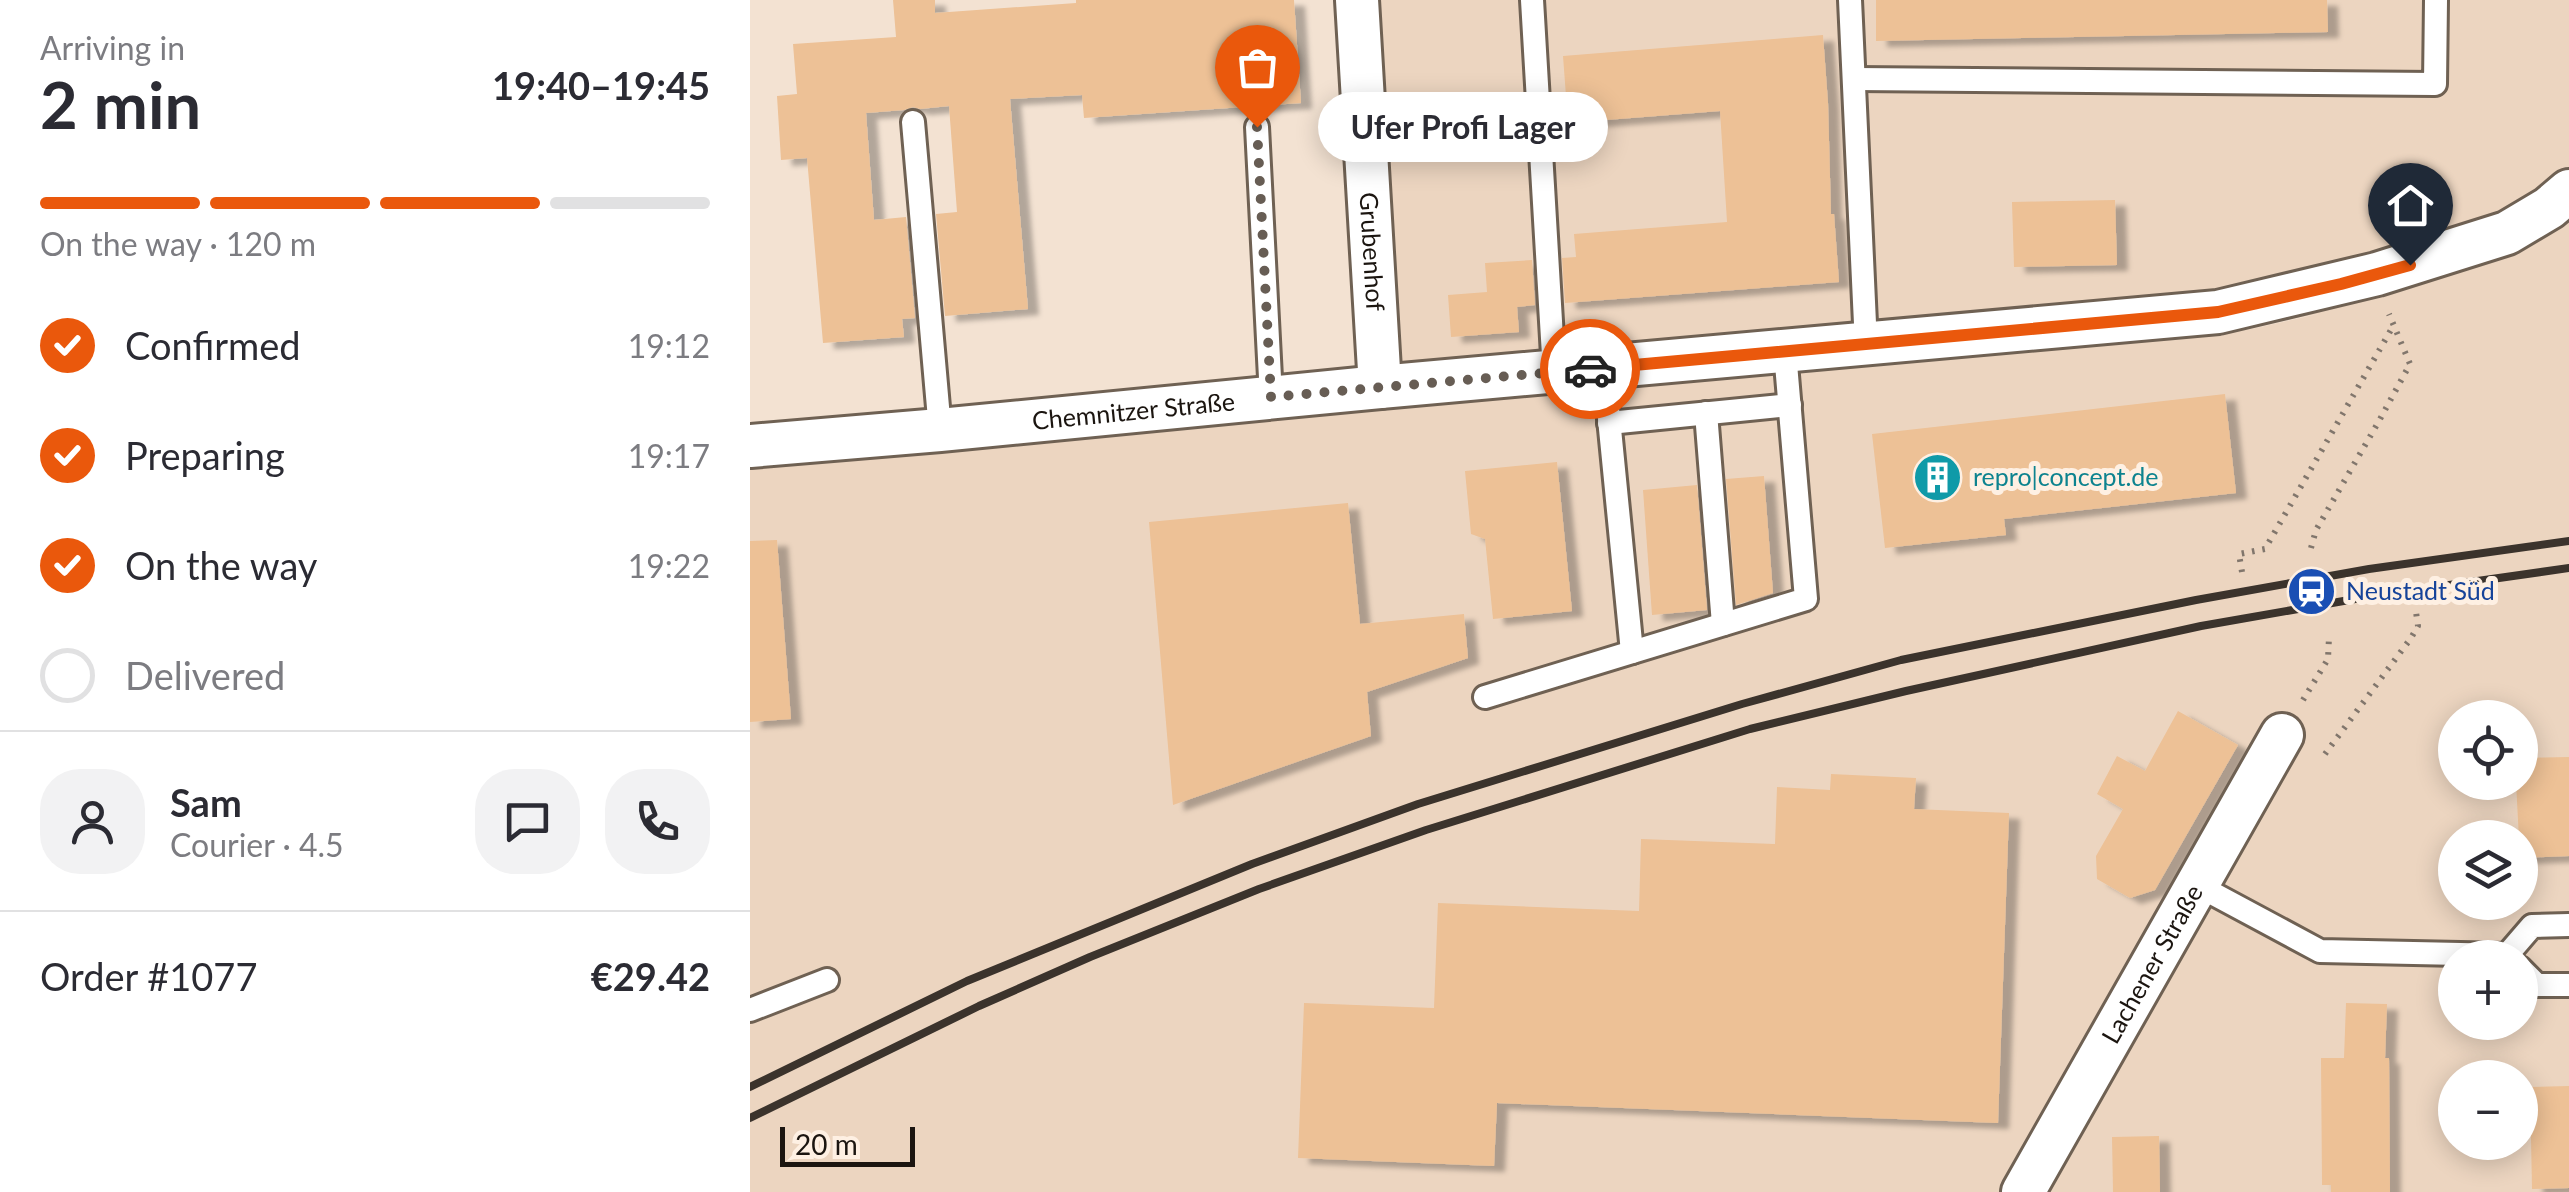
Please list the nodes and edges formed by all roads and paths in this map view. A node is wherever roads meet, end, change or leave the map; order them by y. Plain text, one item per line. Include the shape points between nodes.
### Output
1 (1357, 0) edge
2 (1532, 0) edge
3 (1850, 0) edge
4 (2436, 0) edge
5 (1855, 79) junction
6 (913, 122) dead end
7 (1257, 127) dead end
8 (2569, 191) edge
9 (2392, 328) dead end
10 (1866, 345) junction
11 (1786, 352) junction
12 (2410, 364) dead end
13 (1604, 368) junction
14 (1554, 372) junction
15 (1380, 386) junction
16 (1271, 397) junction
17 (1790, 405) junction
18 (1706, 413) junction
19 (1609, 424) junction
20 (940, 430) junction
21 (750, 446) edge
22 (2311, 548) dead end
23 (2242, 572) dead end
24 (2416, 612) dead end
25 (1723, 624) junction
26 (2329, 637) dead end
27 (1632, 652) junction
28 (1485, 697) dead end
29 (2282, 736) joint
30 (2321, 759) dead end
31 (2197, 885) junction
32 (2569, 925) edge
33 (2524, 940) edge
34 (2438, 957) edge
35 (827, 980) dead end
36 (2538, 984) edge
37 (2569, 985) edge
38 (750, 1010) edge
39 (2022, 1192) edge

1 - 15 street, Grubenhof
2 - 14 lane
3 - 5 lane
4 - 5 lane via 2435,84
5 - 10 lane
6 - 20 lane
7 - 16 lane
8 - 10 street, Chemnitzer Straße via 2507,233 2341,284 2218,312
9 - 23 path via 2265,549 2239,554
10 - 11 street, Chemnitzer Straße
11 - 13 street, Chemnitzer Straße
11 - 17 lane
12 - 22 path
13 - 14 street, Chemnitzer Straße
13 - 19 lane
14 - 15 street, Chemnitzer Straße
15 - 16 street, Chemnitzer Straße
16 - 20 street, Chemnitzer Straße
17 - 18 lane
17 - 25 lane via 1806,599
18 - 19 lane
18 - 25 lane
19 - 27 lane
20 - 21 street, Chemnitzer Straße
24 - 30 path via 2411,638
25 - 27 lane
26 - 29 path via 2328,659
27 - 28 lane
29 - 31 street, Lachener Straße
31 - 34 lane via 2320,951
31 - 39 street, Lachener Straße
32 - 33 lane via 2532,926
35 - 38 lane
36 - 37 lane

